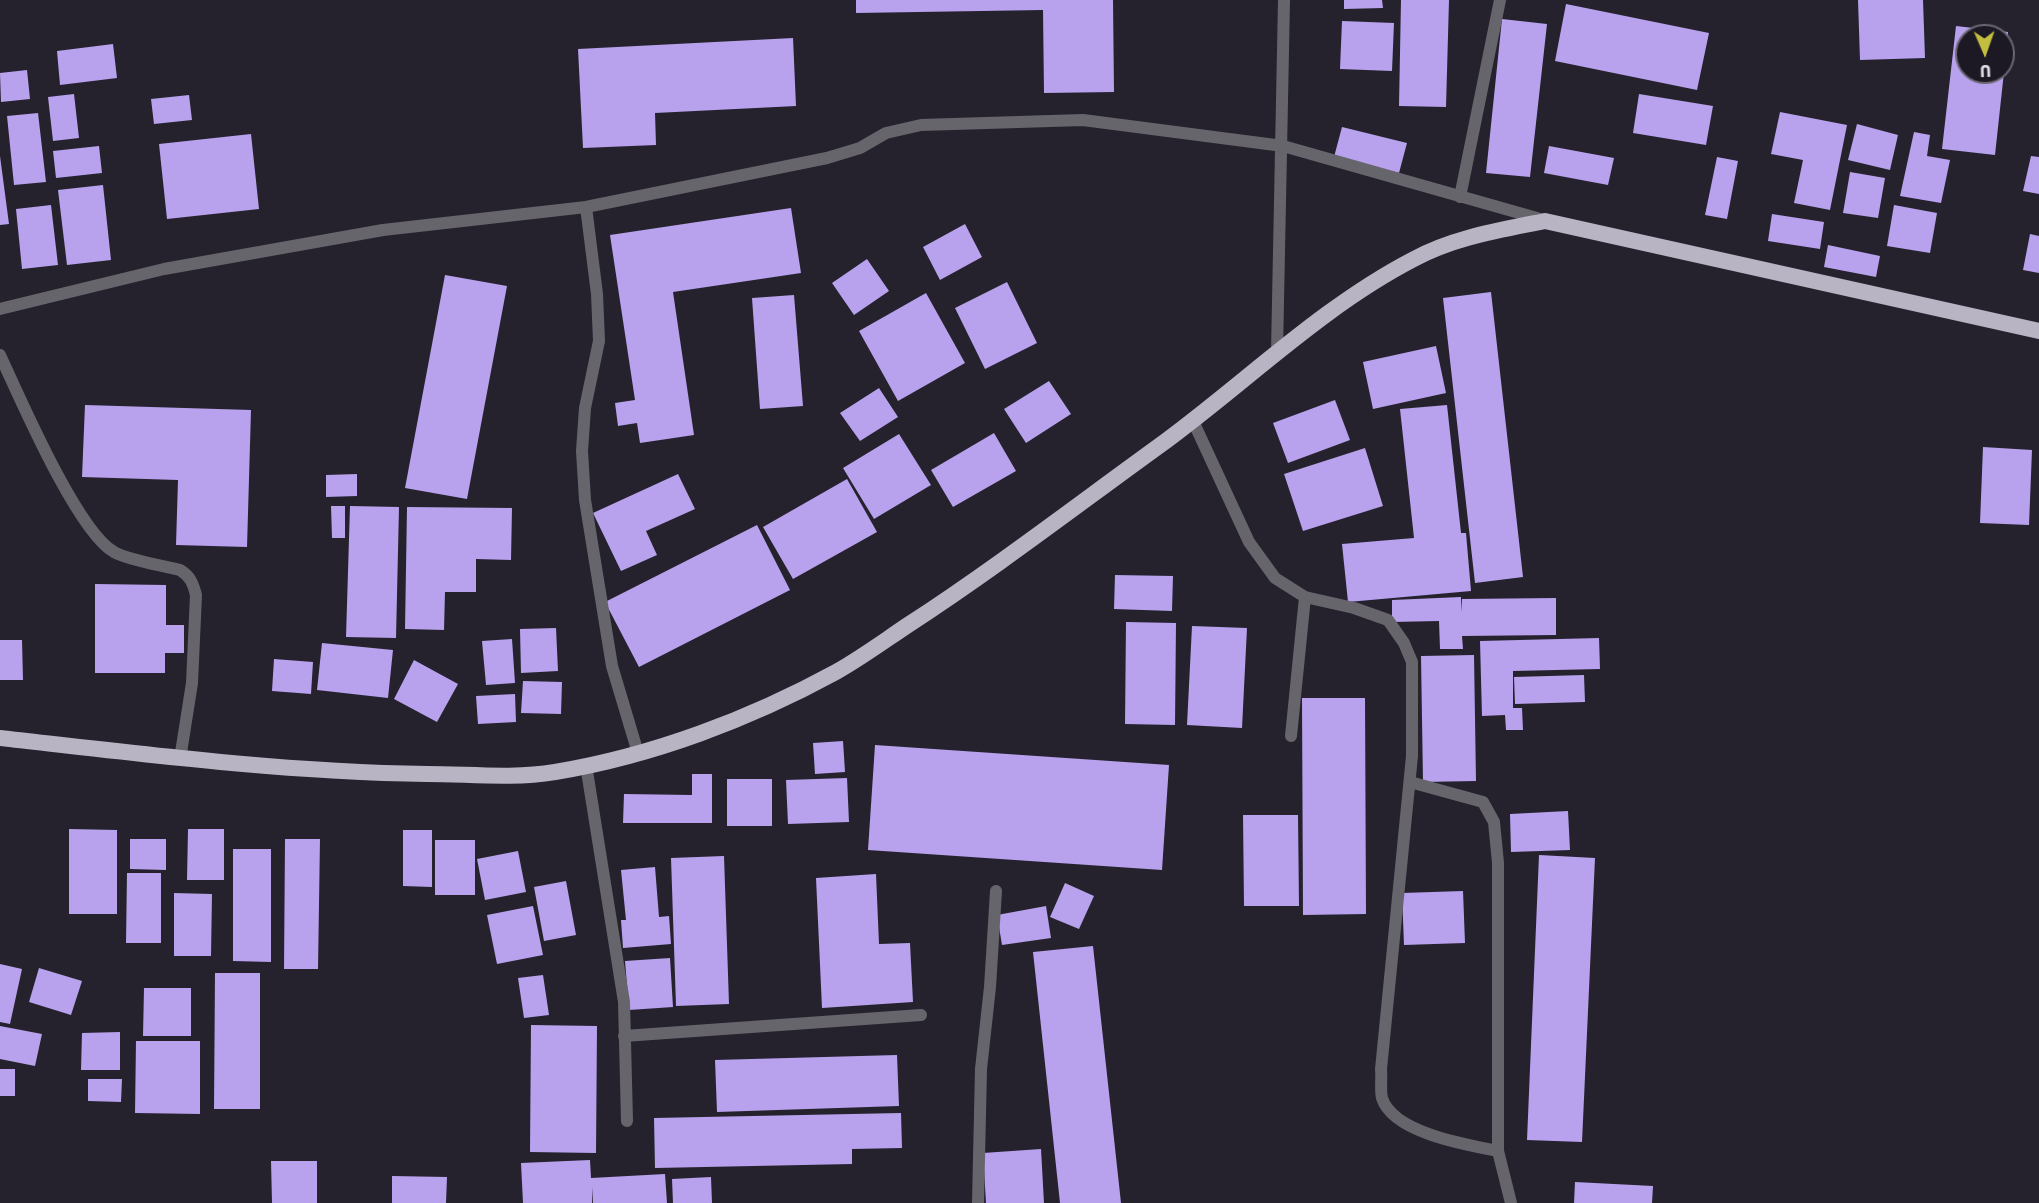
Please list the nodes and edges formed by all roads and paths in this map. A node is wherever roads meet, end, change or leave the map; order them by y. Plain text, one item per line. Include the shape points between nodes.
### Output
1 (1284, 0) edge
2 (1500, 0) edge
3 (1282, 146) junction
4 (1460, 197) junction
5 (586, 207) junction
6 (1545, 221) junction
7 (0, 309) edge
8 (2039, 331) edge
9 (1277, 352) junction
10 (0, 356) edge
11 (1193, 421) junction
12 (1305, 597) junction
13 (1291, 736) dead end
14 (0, 738) edge
15 (638, 753) junction
16 (180, 759) junction
17 (586, 765) junction
18 (1410, 782) junction
19 (996, 891) dead end
20 (921, 1016) dead end
21 (624, 1036) junction
22 (627, 1120) dead end
23 (1498, 1151) junction
24 (978, 1203) edge
25 (1511, 1203) edge

1 - 3 street
2 - 4 street
3 - 4 street
3 - 5 street via 1083,120 921,125 886,133 860,148 826,158
3 - 9 street
4 - 6 street
5 - 7 street via 383,230 164,269
5 - 15 street via 599,341 585,408 585,500 612,666
6 - 8 highway
6 - 9 highway via 1465,238 1416,258
9 - 11 highway
10 - 16 street via 40,440 91,532 114,553 180,570 188,574 194,585 192,683
11 - 12 street via 1249,542 1275,578
11 - 15 highway via 945,601 839,670 776,703
12 - 13 street
12 - 18 street via 1388,620 1404,643 1412,662
14 - 16 highway
15 - 17 highway
16 - 17 highway via 339,773 497,777
17 - 21 street via 624,1002
18 - 23 street via 1484,802 1494,822 1498,863
18 - 23 street via 1381,1069 1382,1099 1403,1124 1457,1144
19 - 24 street via 981,1069
20 - 21 street
21 - 22 street
23 - 25 street

